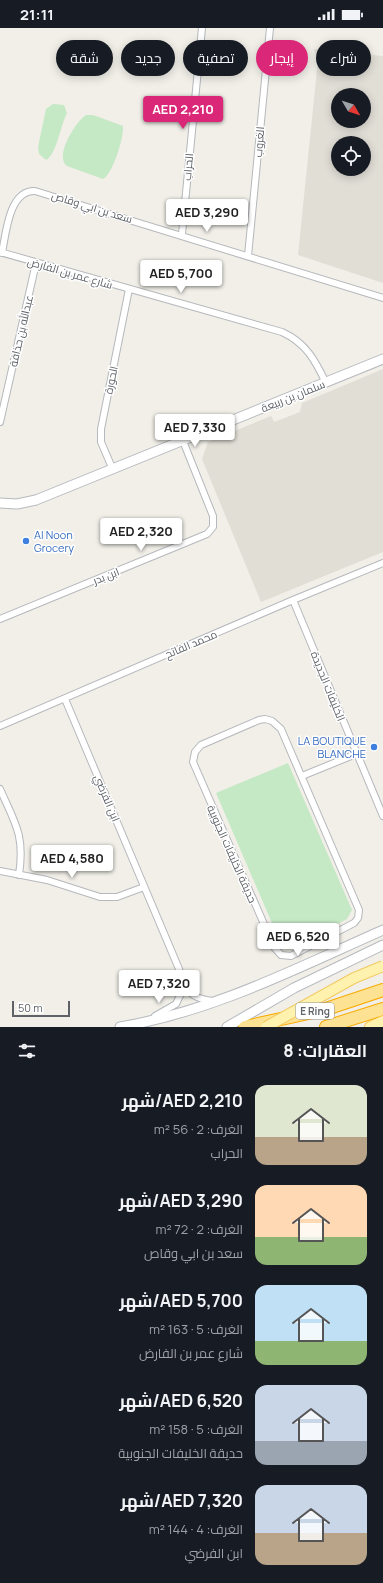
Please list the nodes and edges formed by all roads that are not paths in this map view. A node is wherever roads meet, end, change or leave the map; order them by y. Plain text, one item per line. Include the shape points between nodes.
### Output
1 (202, 28) edge
2 (270, 28) edge
3 (182, 234) junction
4 (1, 253) edge
5 (248, 256) junction
6 (36, 263) junction
7 (129, 289) junction
8 (383, 298) edge
9 (383, 359) edge
10 (326, 383) junction
11 (0, 422) edge
12 (183, 441) junction
13 (113, 470) junction
14 (0, 503) edge
15 (383, 563) edge
16 (293, 600) junction
17 (0, 618) edge
18 (65, 699) junction
19 (0, 726) edge
20 (356, 754) junction
21 (302, 776) junction
22 (0, 789) edge
23 (381, 806) edge
24 (383, 816) edge
25 (0, 871) edge
26 (19, 874) junction
27 (144, 887) junction
28 (383, 930) edge
29 (383, 945) edge
30 (383, 966) edge
31 (184, 987) junction
32 (383, 990) edge
33 (220, 1001) junction
34 (383, 1009) edge
35 (383, 1021) edge
36 (137, 1024) junction
37 (120, 1027) edge
38 (227, 1027) edge
39 (245, 1027) edge
40 (266, 1027) edge
41 (326, 1027) edge
42 (370, 1027) edge

1 - 3 street, الحراب
2 - 5 street, الغروب
3 - 4 street, سعد بن ابي وقاص via 44,192 28,190 16,202
3 - 5 street, سعد بن ابي وقاص
4 - 6 street, شارع عمر بن الفارض
5 - 8 street, سعد بن ابي وقاص
6 - 7 street, شارع عمر بن الفارض
6 - 11 street, عبدالله بن حذافة
7 - 10 street, شارع عمر بن الفارض via 282,332 310,351
7 - 13 street, الحورة via 101,429 101,442
9 - 10 street, سلمان بن ربيعة
10 - 12 street, سلمان بن ربيعة
12 - 13 street, سلمان بن ربيعة
12 - 17 street, ابن بدر via 213,516 213,527 207,534
13 - 14 street, سلمان بن ربيعة via 36,500 17,504
15 - 16 street, محمد الفاتح
16 - 18 street, محمد الفاتح
16 - 20 street, الخليفات الجديدة
18 - 19 street, محمد الفاتح
18 - 27 street, ابن الفرضي
20 - 21 street
20 - 23 street, الخليفات الجديدة
21 - 21 street, حديقة الخليفات الجنوبية via 281,729 266,719 201,745 193,757 265,928 277,951 286,956 296,954 354,924 360,914
22 - 26 street via 20,835 22,851
23 - 24 street, الخليفات الجديدة
25 - 26 street
26 - 27 street via 100,897 117,897
27 - 31 street, ابن الفرضي via 179,969
28 - 33 street via 299,969
29 - 38 street via 301,984
30 - 40 main road, bridge via 354,978
31 - 33 street via 200,998
31 - 36 street via 176,1004
32 - 39 highway, E Ring via 326,1009
33 - 36 street
34 - 41 highway, E Ring
35 - 42 main road
36 - 37 street

